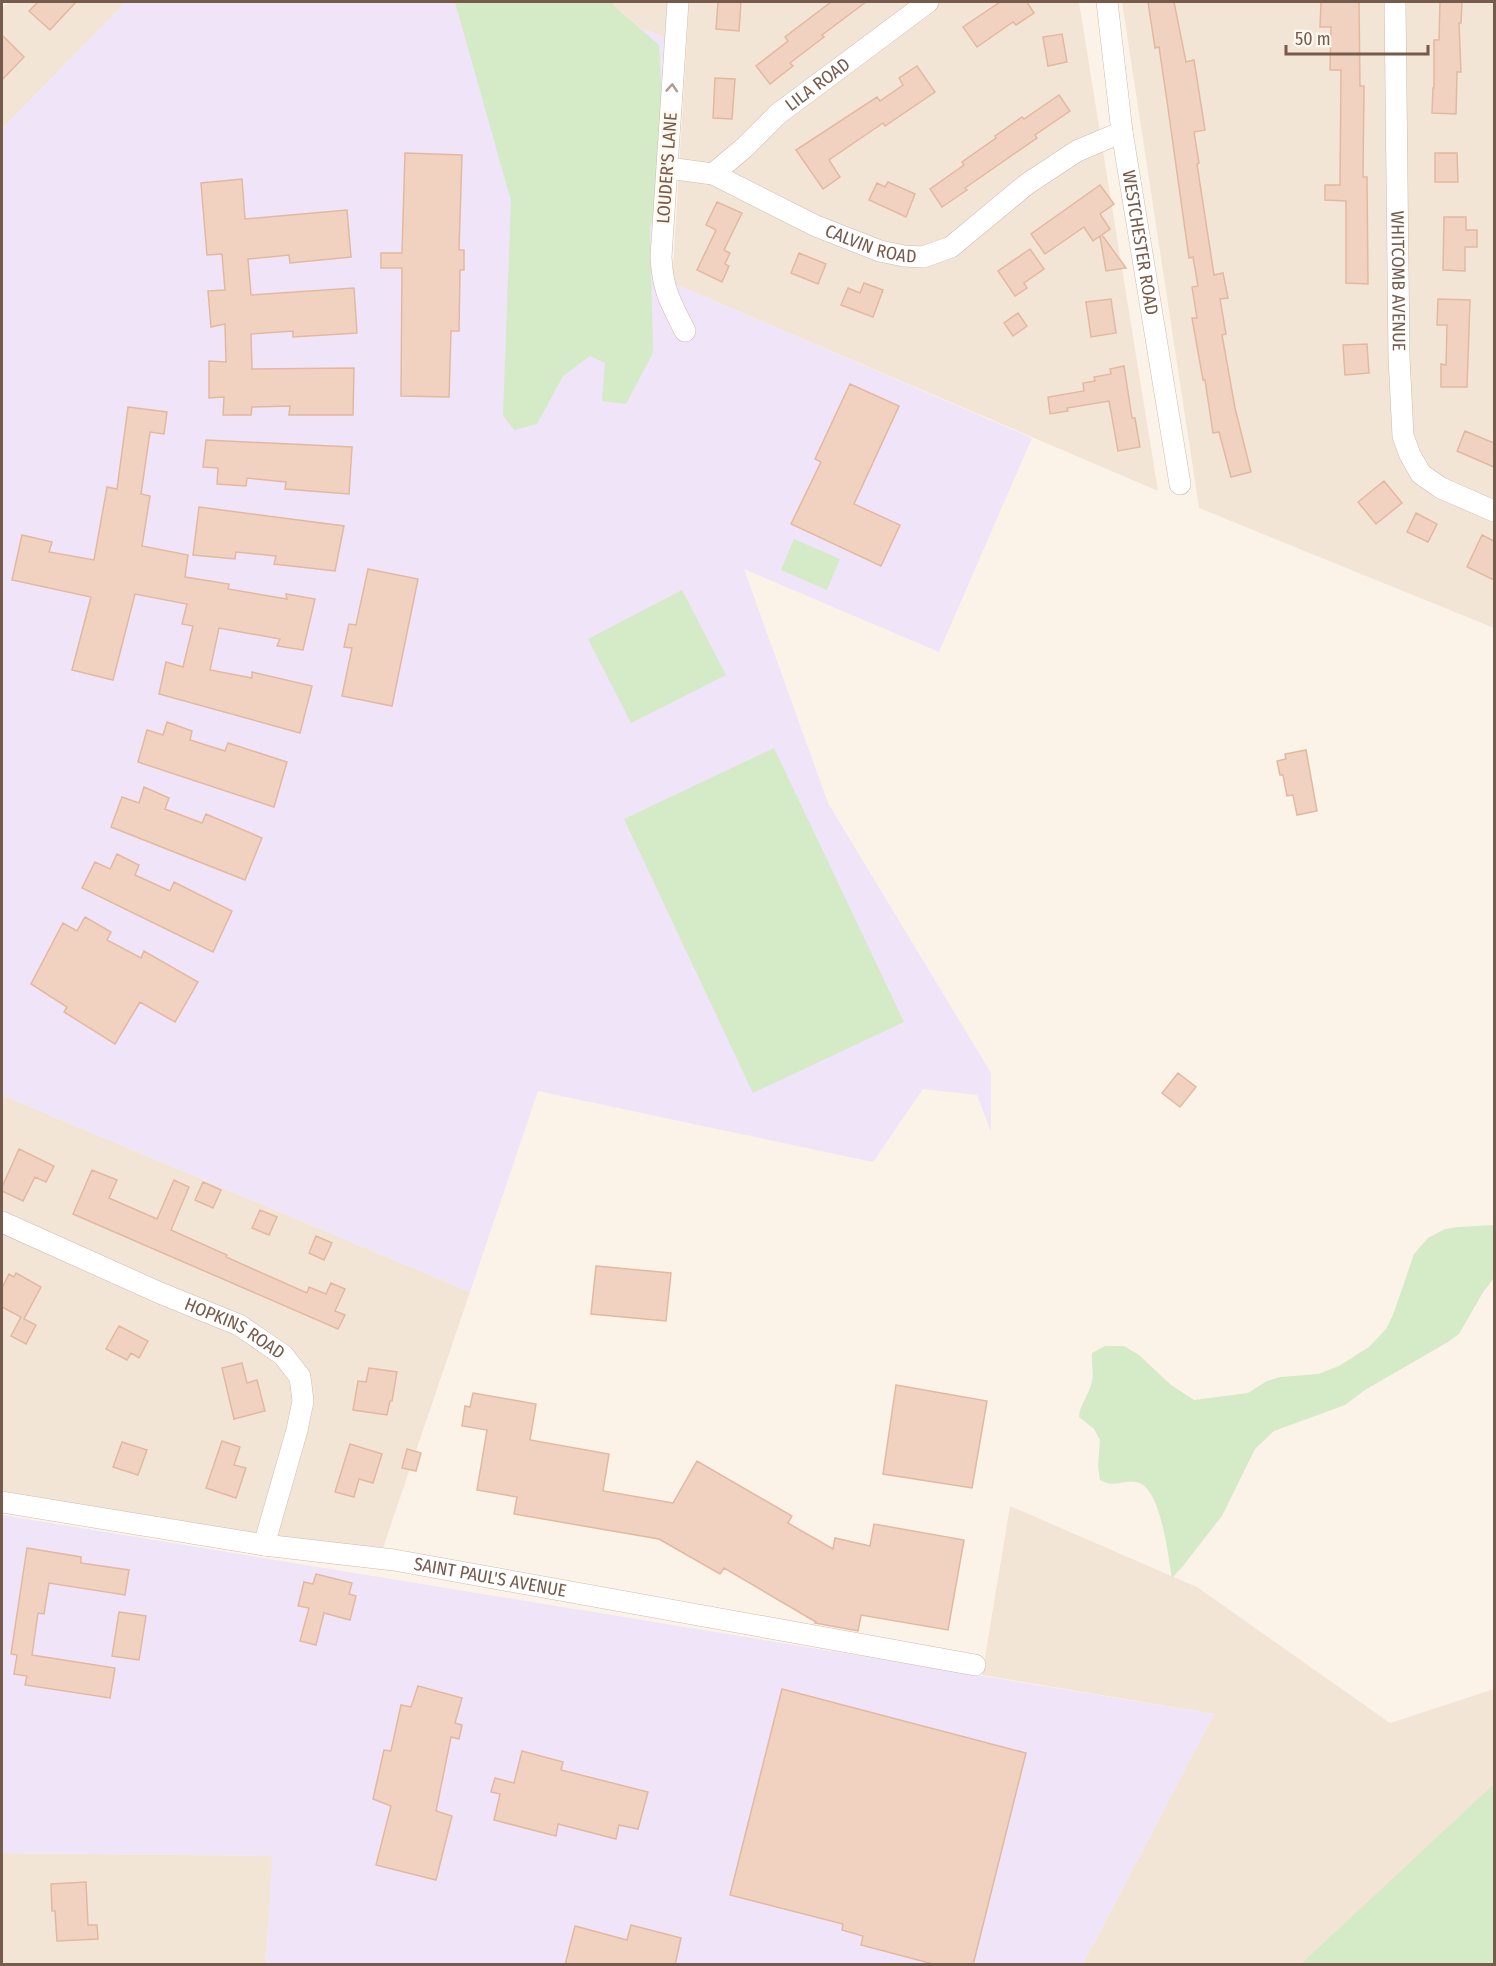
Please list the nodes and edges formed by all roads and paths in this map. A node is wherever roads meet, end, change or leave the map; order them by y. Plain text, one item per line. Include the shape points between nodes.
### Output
1 (678, 2) edge
2 (928, 2) edge
3 (1107, 2) edge
4 (1395, 2) edge
5 (1122, 132) junction
6 (668, 168) junction
7 (713, 174) junction
8 (685, 331) dead end
9 (1180, 484) dead end
10 (1494, 511) edge
11 (2, 1222) edge
12 (2, 1502) edge
13 (264, 1545) junction
14 (975, 1665) dead end

6 -> 1 street, LOUDER'S LANE
2 - 7 street, LILA ROAD via 778,114
3 - 5 street, WESTCHESTER ROAD
4 - 10 street, WHITCOMB AVENUE via 1403,436 1421,474 1441,488
5 - 7 street, CALVIN ROAD via 1077,151 1027,184 951,247 923,257 880,251 816,226
5 - 9 street, WESTCHESTER ROAD
6 - 7 street, CALVIN ROAD
6 - 8 street, LOUDER'S LANE via 662,278
11 - 13 street, HOPKINS ROAD via 239,1325 289,1362 300,1377 303,1401
12 - 13 street, SAINT PAUL'S AVENUE
13 - 14 street, SAINT PAUL'S AVENUE via 404,1561

